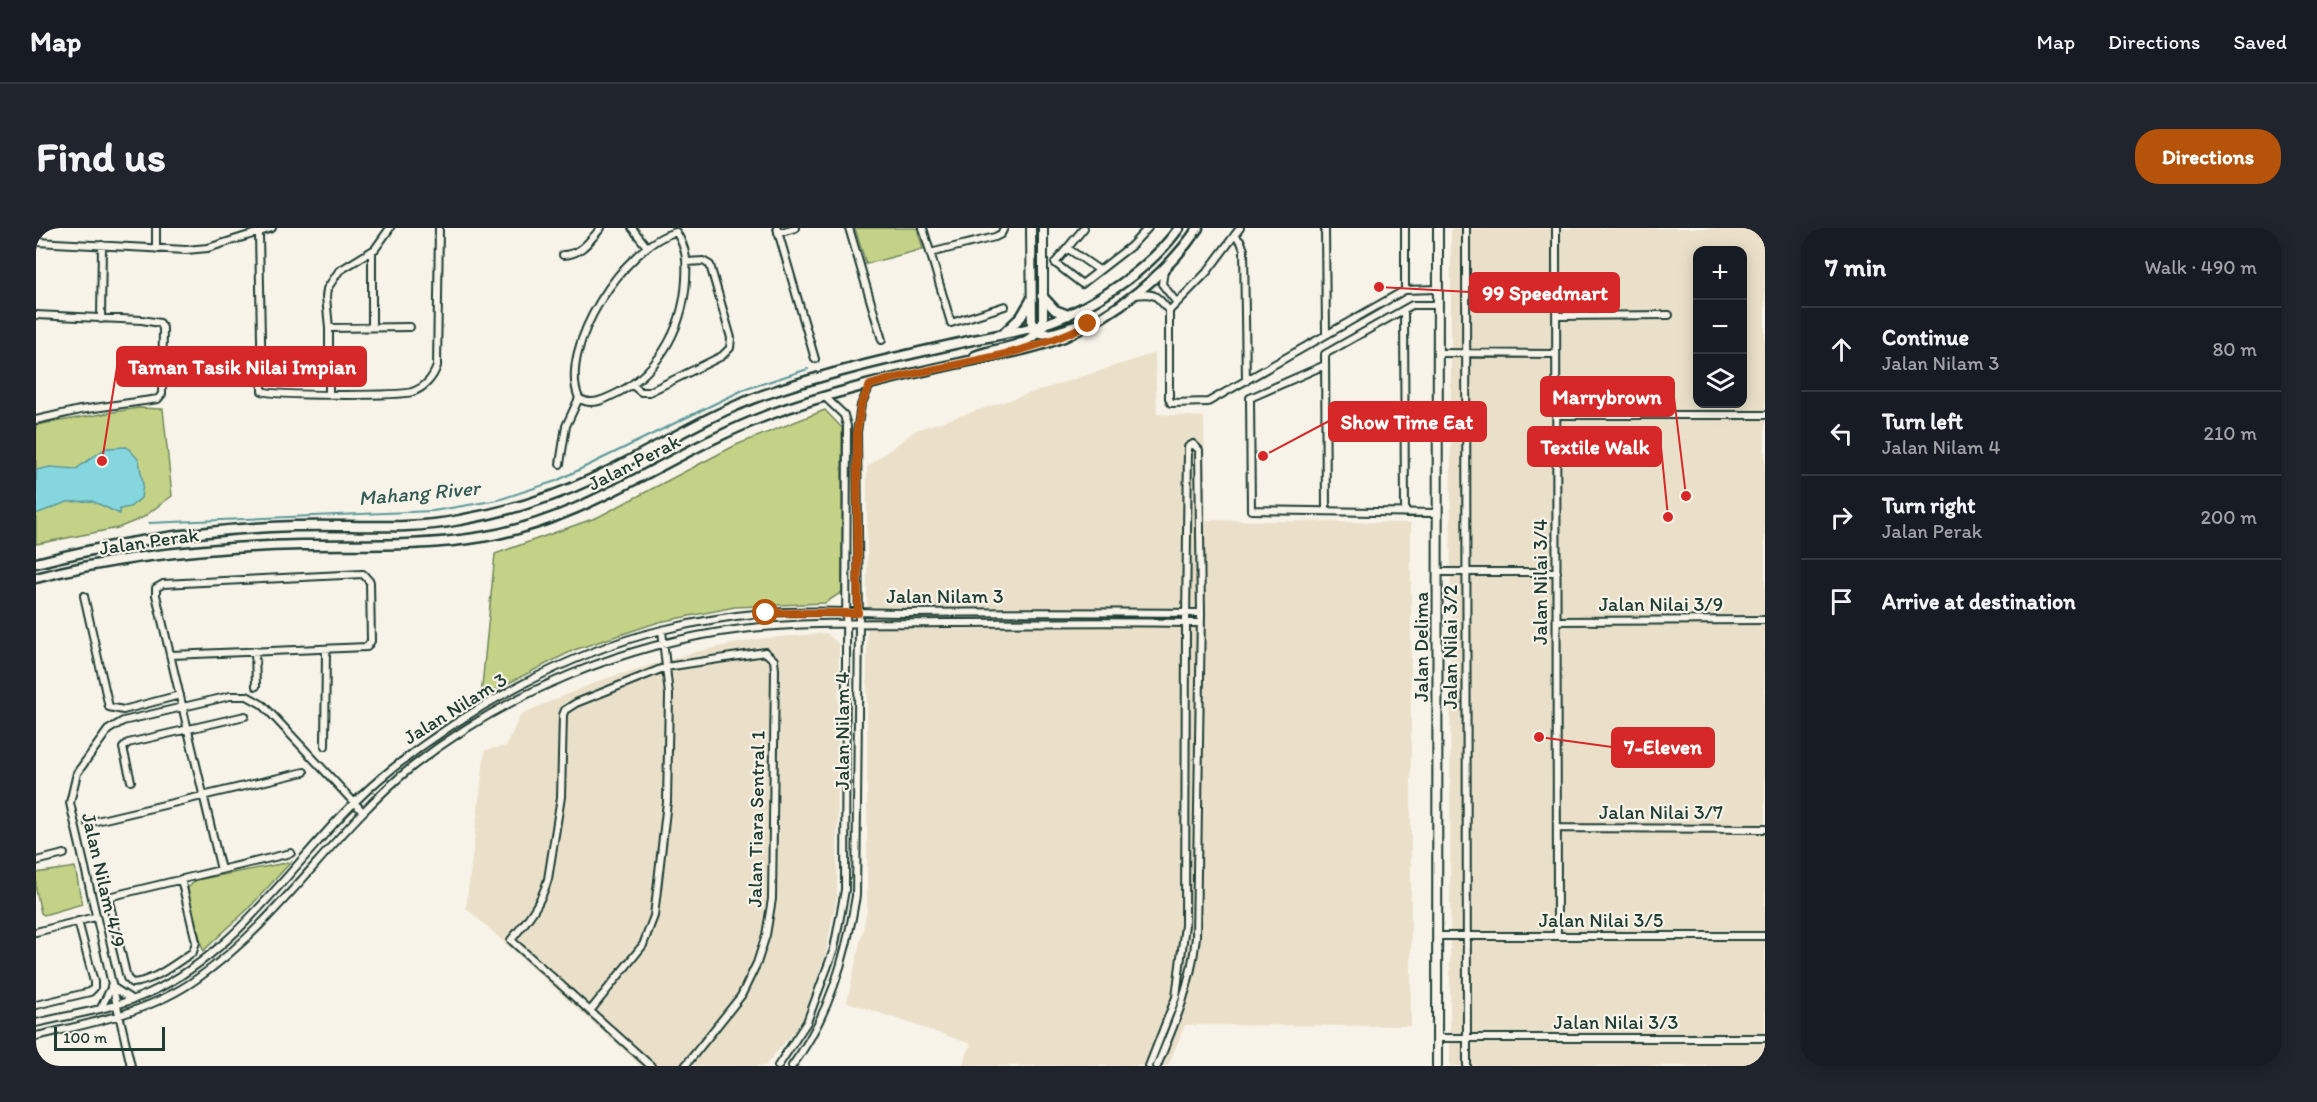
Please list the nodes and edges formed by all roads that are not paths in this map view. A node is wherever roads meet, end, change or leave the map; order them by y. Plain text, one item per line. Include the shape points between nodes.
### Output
1 (156, 228) edge
2 (272, 228) edge
3 (390, 228) edge
4 (439, 228) edge
5 (600, 228) edge
6 (632, 228) edge
7 (795, 228) edge
8 (849, 228) edge
9 (923, 228) edge
10 (1004, 228) edge
11 (1031, 228) edge
12 (1043, 228) edge
13 (1084, 228) edge
14 (1148, 228) edge
15 (1198, 228) edge
16 (1240, 228) edge
17 (1325, 228) edge
18 (1405, 228) edge
19 (1438, 228) edge
20 (1466, 228) edge
21 (1556, 228) edge
22 (1177, 229) edge
23 (677, 230) edge
24 (778, 230) edge
25 (259, 234) junction
26 (1235, 236) junction
27 (36, 242) edge
28 (102, 245) junction
29 (647, 247) junction
30 (156, 249) junction
31 (1067, 249) junction
32 (372, 251) junction
33 (930, 253) junction
34 (563, 255) dead end
35 (687, 262) junction
36 (1099, 270) junction
37 (1164, 270) junction
38 (1438, 289) junction
39 (1405, 290) junction
40 (1133, 295) junction
41 (1042, 296) junction
42 (1031, 300) junction
43 (1177, 303) junction
44 (1438, 305) junction
45 (1005, 306) dead end
46 (1404, 310) junction
47 (1169, 311) junction
48 (36, 315) edge
49 (1068, 315) junction
50 (1669, 315) dead end
51 (1556, 316) junction
52 (100, 319) junction
53 (1088, 324) junction
54 (372, 327) junction
55 (410, 327) dead end
56 (329, 328) junction
57 (1038, 329) junction
58 (1005, 333) junction
59 (1326, 334) junction
60 (882, 340) dead end
61 (1438, 353) junction
62 (1466, 353) junction
63 (1556, 354) junction
64 (815, 359) dead end
65 (958, 363) junction
66 (1325, 365) junction
67 (1246, 381) junction
68 (632, 385) junction
69 (870, 385) junction
70 (329, 393) junction
71 (825, 397) junction
72 (579, 398) junction
73 (1765, 414) edge
74 (1557, 415) junction
75 (36, 420) edge
76 (560, 464) dead end
77 (1326, 511) junction
78 (1405, 513) junction
79 (1438, 513) junction
80 (36, 563) edge
81 (1438, 572) junction
82 (1466, 572) junction
83 (1557, 572) junction
84 (36, 578) edge
85 (84, 596) dead end
86 (847, 613) junction
87 (858, 613) junction
88 (1186, 613) junction
89 (1201, 613) junction
90 (1765, 620) edge
91 (1557, 621) junction
92 (1186, 623) junction
93 (1200, 623) junction
94 (847, 624) junction
95 (859, 624) junction
96 (662, 630) junction
97 (663, 644) junction
98 (326, 650) junction
99 (255, 651) junction
100 (171, 655) junction
101 (666, 667) junction
102 (256, 686) dead end
103 (180, 695) junction
104 (183, 708) junction
105 (245, 716) dead end
106 (188, 729) junction
107 (325, 747) dead end
108 (304, 772) dead end
109 (130, 781) dead end
110 (203, 796) junction
111 (354, 802) junction
112 (363, 812) junction
113 (88, 823) dead end
114 (1557, 828) junction
115 (1765, 829) edge
116 (291, 853) dead end
117 (64, 854) dead end
118 (36, 861) edge
119 (220, 870) junction
120 (181, 879) junction
121 (95, 917) junction
122 (78, 921) junction
123 (36, 932) edge
124 (1437, 936) junction
125 (1467, 936) junction
126 (1557, 936) junction
127 (1765, 936) edge
128 (111, 987) junction
129 (131, 999) junction
130 (115, 1004) junction
131 (36, 1005) edge
132 (101, 1008) junction
133 (590, 1011) junction
134 (118, 1015) junction
135 (36, 1023) edge
136 (38, 1036) edge
137 (1437, 1038) junction
138 (1467, 1038) junction
139 (1765, 1038) edge
140 (131, 1066) edge
141 (651, 1066) edge
142 (685, 1066) edge
143 (778, 1066) edge
144 (792, 1066) edge
145 (1149, 1066) edge
146 (1157, 1066) edge
147 (1437, 1066) edge
148 (1467, 1066) edge

1 - 30 street
2 - 25 street
3 - 32 street
4 - 70 street via 439,355 432,377 410,392
5 - 34 street via 579,252
6 - 29 street
7 - 24 street
8 - 60 street
9 - 33 street
10 - 33 street via 995,237
11 - 42 street
12 - 41 street
13 - 31 street
14 - 36 street
15 - 37 main road, Jalan Perak
16 - 26 street
17 - 59 street
18 - 39 street
19 - 38 street, Jalan Delima
20 - 62 street, Jalan Nilai 3/2
21 - 51 street, Jalan Nilai 3/4
22 - 49 main road, Jalan Perak via 1145,266
23 - 29 street
23 - 35 street
24 - 64 street
25 - 30 street via 208,248
25 - 70 street via 261,389 266,393
26 - 43 street
26 - 67 street via 1244,250
27 - 28 street
28 - 30 street
28 - 52 street
29 - 72 street via 606,291 592,313 578,360 575,386
31 - 36 street
31 - 36 street via 1055,263 1082,284
32 - 54 street
32 - 56 street via 339,271 327,289
33 - 45 street via 951,323
35 - 68 street via 684,304 677,327 651,368
35 - 68 street via 703,261 710,265 730,348 722,356 649,392 640,392
37 - 40 main road, Jalan Perak
37 - 43 street via 1162,284
38 - 39 street
38 - 44 street, Jalan Delima
39 - 59 street
40 - 47 street via 1151,293
40 - 53 main road, Jalan Perak
41 - 49 main road via 1055,310
41 - 57 street
42 - 57 street
42 - 58 main road
43 - 47 street
44 - 46 street via 1414,304
44 - 61 street, Jalan Delima
46 - 66 street via 1328,351
46 - 78 street
47 - 67 street via 1171,403 1208,402
48 - 52 street
49 - 57 main road, Jalan Perak
50 - 51 street
51 - 63 street, Jalan Nilai 3/4
52 - 75 street via 161,324 162,394 158,399
53 - 57 main road via 1048,335
53 - 65 main road, Jalan Perak via 1031,348
54 - 55 street
54 - 56 street
56 - 70 street
57 - 58 main road, Jalan Perak
57 - 65 main road via 1033,339
58 - 80 main road, Jalan Perak via 880,361 761,396 593,479 559,493 461,520 429,525 298,526 206,532
59 - 67 street
61 - 62 street
61 - 79 street, Jalan Delima
62 - 63 street
62 - 82 street, Jalan Nilai 3/2
63 - 74 street, Jalan Nilai 3/4
65 - 69 main road, Jalan Perak
66 - 77 street
66 - 77 street via 1250,398 1251,510
68 - 72 street via 594,402
69 - 71 main road, Jalan Perak
69 - 87 street, Jalan Nilam 4 via 861,405 857,432
71 - 84 main road, Jalan Perak via 724,434 611,494 558,517 506,532 431,543 179,552
71 - 86 street, Jalan Nilam 4 via 844,415 847,426
72 - 76 street via 566,426
73 - 74 street
74 - 83 street, Jalan Nilai 3/4
77 - 78 street
78 - 79 street
79 - 81 street, Jalan Delima
81 - 82 street
81 - 124 street, Jalan Delima
82 - 83 street
82 - 125 street, Jalan Nilai 3/2
83 - 91 street, Jalan Nilai 3/4
85 - 103 street via 109,707 123,710
86 - 87 street, Jalan Nilam 3
86 - 94 street, Jalan Nilam 4
86 - 96 street, Jalan Nilam 3 via 766,613
87 - 88 street, Jalan Nilam 3
87 - 95 street, Jalan Nilam 4
88 - 89 street, Jalan Nilam 3
88 - 89 street via 1188,447 1193,444 1199,450
88 - 92 street
89 - 93 street
90 - 91 street, Jalan Nilai 3/9
91 - 114 street, Jalan Nilai 3/4
92 - 93 street, Jalan Nilam 3
92 - 95 street, Jalan Nilam 3
92 - 145 street via 1184,943 1176,997
93 - 146 street via 1196,937 1185,999
94 - 95 street, Jalan Nilam 3
94 - 97 street, Jalan Nilam 3 via 742,629
94 - 143 street, Jalan Nilam 4 via 845,890 834,949 807,1022
95 - 144 street, Jalan Nilam 4 via 856,896 834,988
96 - 97 street
96 - 111 street, Jalan Nilam 3 via 583,657 490,702 438,735
97 - 101 street
97 - 112 street, Jalan Nilam 3 via 598,664 487,716 411,768
98 - 99 street
98 - 100 street via 370,645 370,582 363,574 163,584 156,588
98 - 107 street
99 - 100 street
99 - 102 street
100 - 103 street
101 - 133 street via 667,802 654,916 644,945
101 - 133 street via 565,710 561,721 561,797 545,892 511,940
101 - 142 street, Jalan Tiara Sentral 1 via 760,651 769,654 775,664 772,899 766,935 741,996
103 - 104 street
104 - 106 street
104 - 111 street, Jalan Nilam 4/9 via 230,696 255,700
104 - 121 street, Jalan Nilam 4/9 via 115,725 77,773 71,812
105 - 106 street
106 - 109 street via 128,743 123,748
106 - 110 street
108 - 110 street
110 - 113 street
110 - 119 street
111 - 112 street, Jalan Nilam 4/9
111 - 129 street, Jalan Nilam 3 via 224,943 170,982
112 - 134 street, Jalan Nilam 3 via 232,952 174,993
114 - 115 street, Jalan Nilai 3/7
114 - 126 street, Jalan Nilai 3/4
116 - 119 street
117 - 118 street
119 - 120 street
120 - 120 street via 196,942 193,952 165,970 132,983 108,897
121 - 122 street
121 - 128 street, Jalan Nilam 4/9
122 - 123 street
122 - 131 street via 94,988
124 - 125 street, Jalan Nilai 3/5
124 - 137 street, Jalan Delima
125 - 126 street, Jalan Nilai 3/5
125 - 138 street, Jalan Nilai 3/2
126 - 127 street, Jalan Nilai 3/5
128 - 129 street
128 - 130 street, Jalan Nilam 4/9
128 - 132 street
129 - 130 street, Jalan Nilam 3
130 - 132 street, Jalan Nilam 3
130 - 134 street, Jalan Nilam 4/9
132 - 135 street, Jalan Nilam 3
133 - 141 street
134 - 136 street, Jalan Nilam 3
134 - 140 street, Jalan Nilam 4/9
135 - 136 street
137 - 138 street, Jalan Nilai 3/3
137 - 147 street, Jalan Delima
138 - 139 street, Jalan Nilai 3/3
138 - 148 street, Jalan Nilai 3/2

